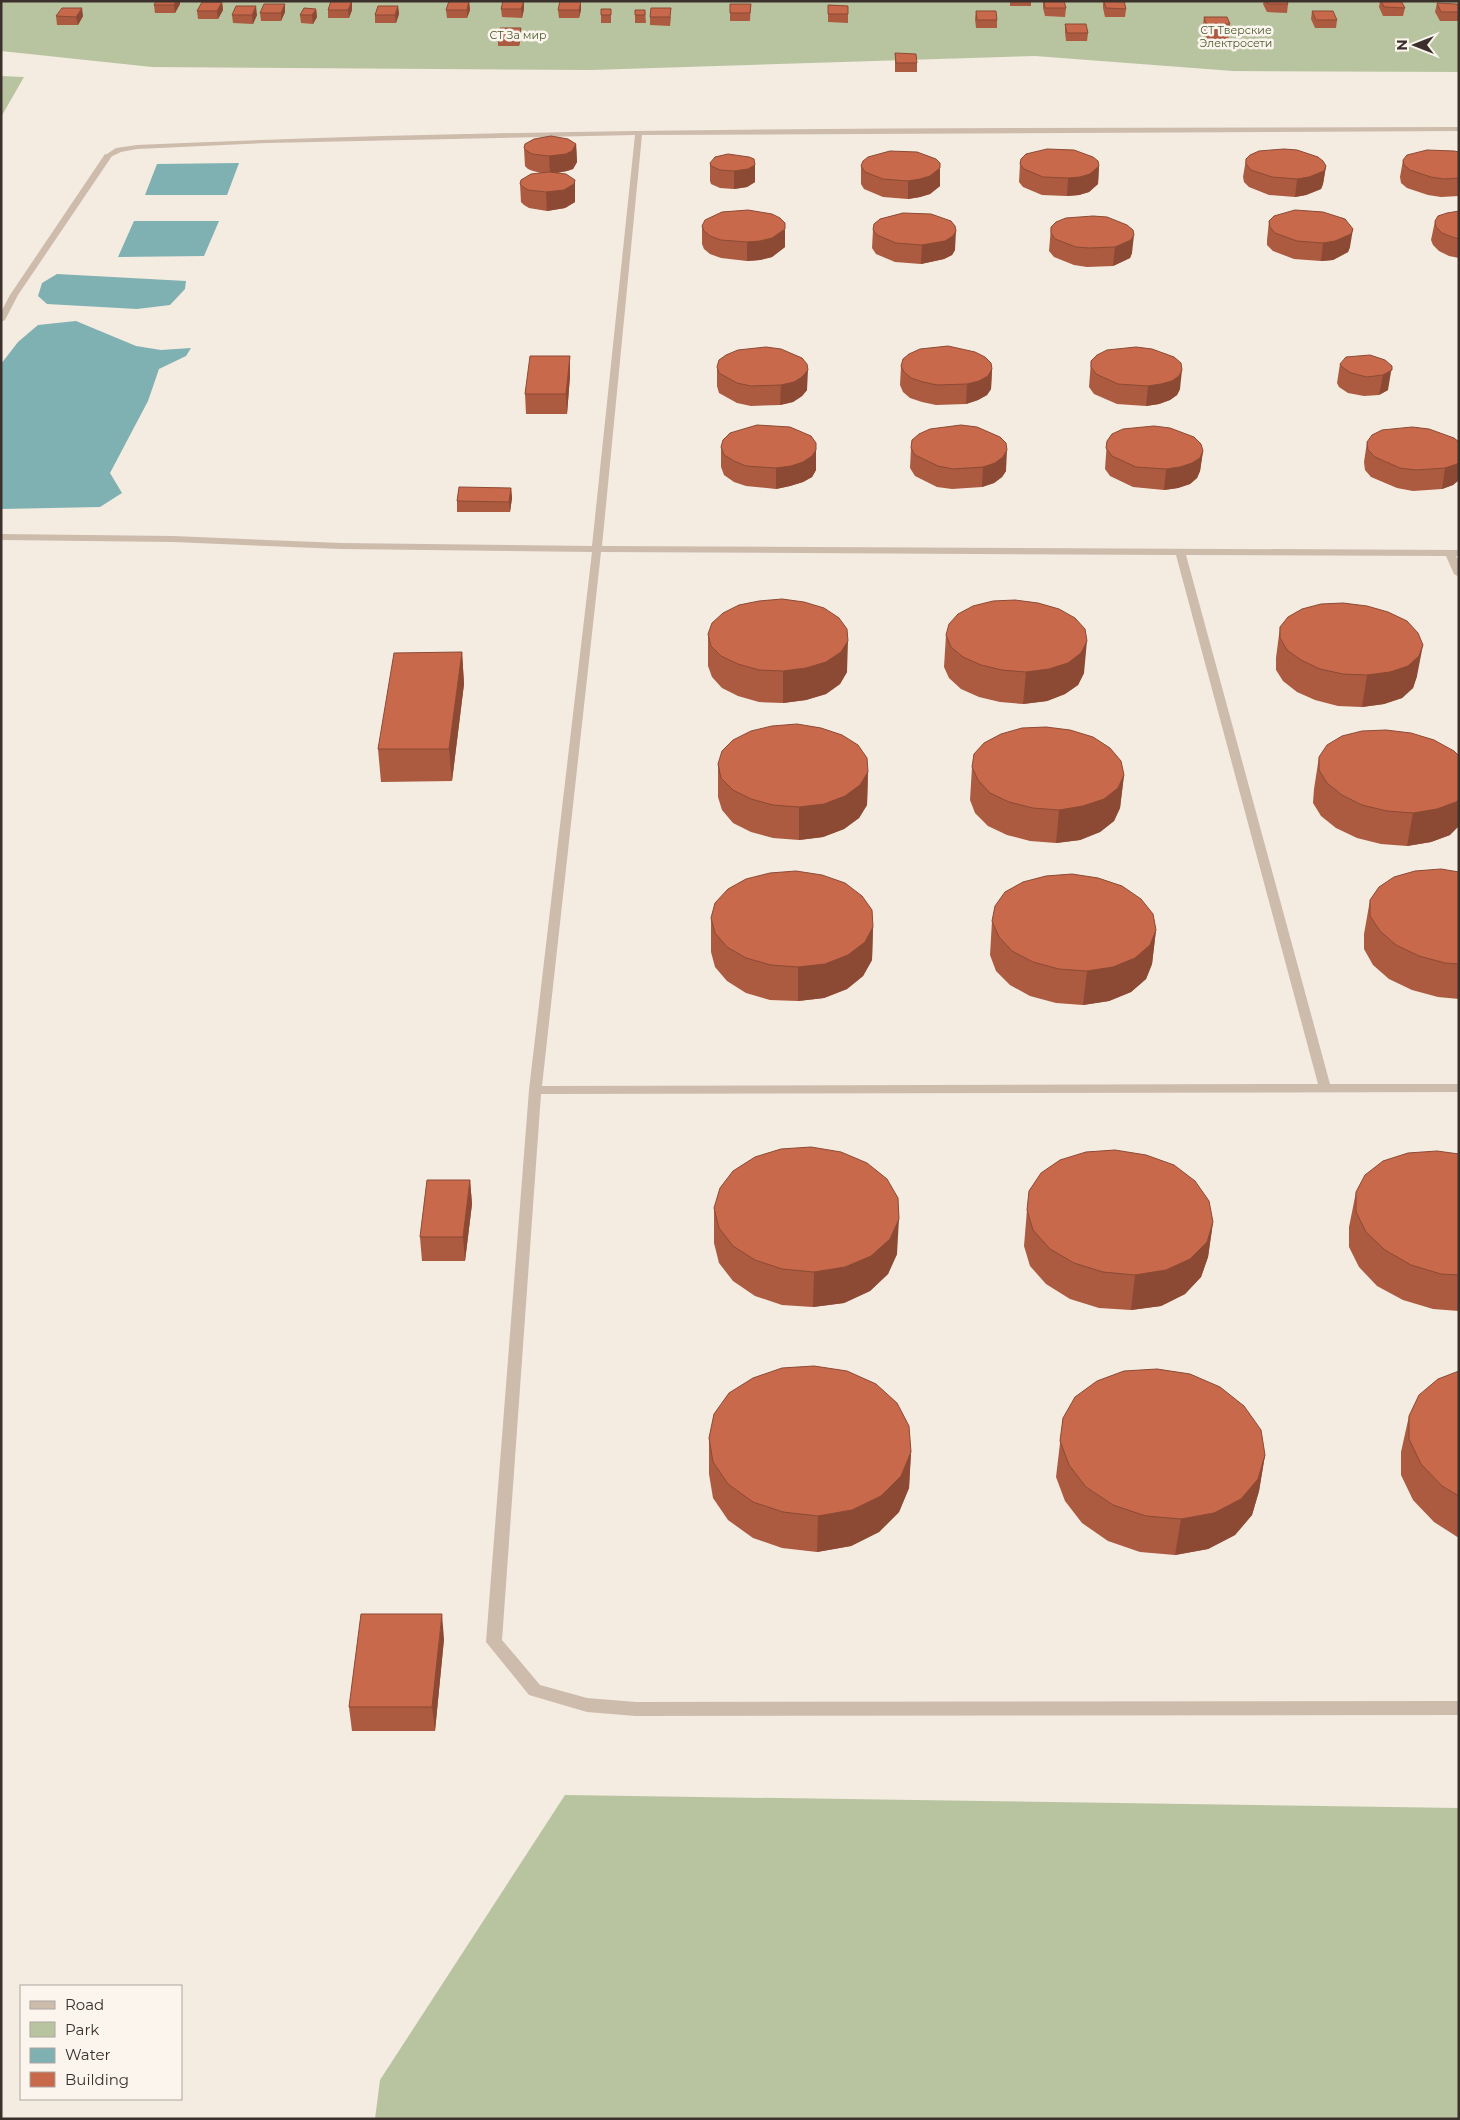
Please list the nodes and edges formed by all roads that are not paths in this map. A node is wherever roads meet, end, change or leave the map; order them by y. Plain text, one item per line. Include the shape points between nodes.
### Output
1 (1459, 129) edge
2 (639, 133) junction
3 (1, 320) edge
4 (1, 537) edge
5 (597, 548) junction
6 (1180, 552) junction
7 (1454, 553) edge
8 (1459, 574) edge
9 (1325, 1088) junction
10 (1459, 1088) edge
11 (534, 1090) junction
12 (1459, 1708) edge

1 - 2 street
2 - 3 street via 258,141 119,150 108,156 14,295
2 - 5 street
4 - 5 street via 173,539 341,546
5 - 6 street
5 - 11 street
6 - 7 street
6 - 9 street
7 - 8 street
9 - 10 street
9 - 11 street
11 - 12 street via 494,1642 535,1690 587,1706 636,1710

